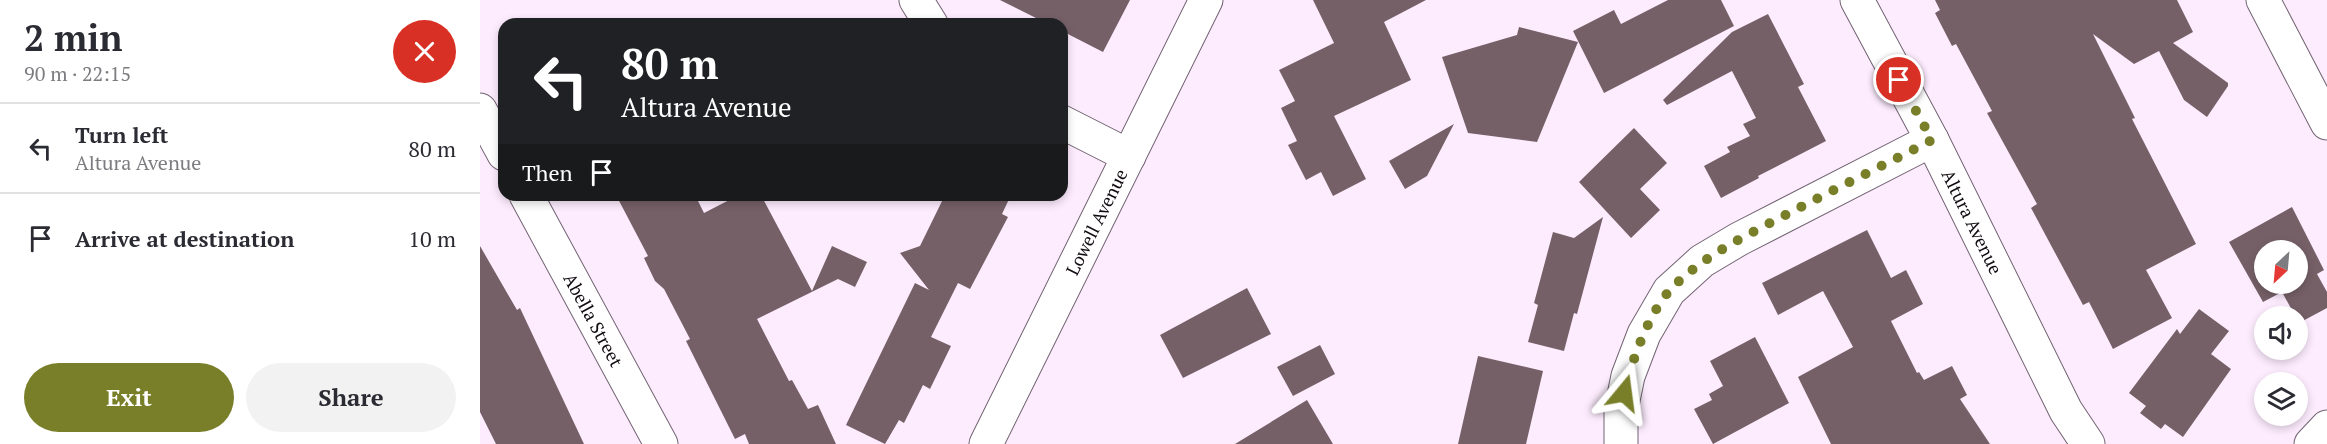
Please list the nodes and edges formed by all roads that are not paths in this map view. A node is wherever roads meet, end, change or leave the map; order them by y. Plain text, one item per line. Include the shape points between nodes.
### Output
1 (916, 0) edge
2 (1206, 0) edge
3 (1857, 0) edge
4 (2263, 0) edge
5 (927, 18) edge
6 (480, 110) edge
7 (2327, 123) edge
8 (1068, 125) edge
9 (1932, 140) junction
10 (498, 143) edge
11 (1129, 156) junction
12 (529, 201) edge
13 (2327, 427) edge
14 (661, 444) edge
15 (986, 444) edge
16 (1621, 444) edge
17 (2088, 444) edge
18 (2311, 444) edge

1 - 5 street
2 - 11 street, Lowell Avenue
3 - 9 street, Altura Avenue
4 - 7 street
6 - 10 street
8 - 11 street
9 - 16 street via 1739,239 1702,261 1669,291 1644,334 1628,376 1621,410
9 - 17 street, Altura Avenue via 2066,411
11 - 15 street, Lowell Avenue
12 - 14 street, Abella Street
13 - 18 street

